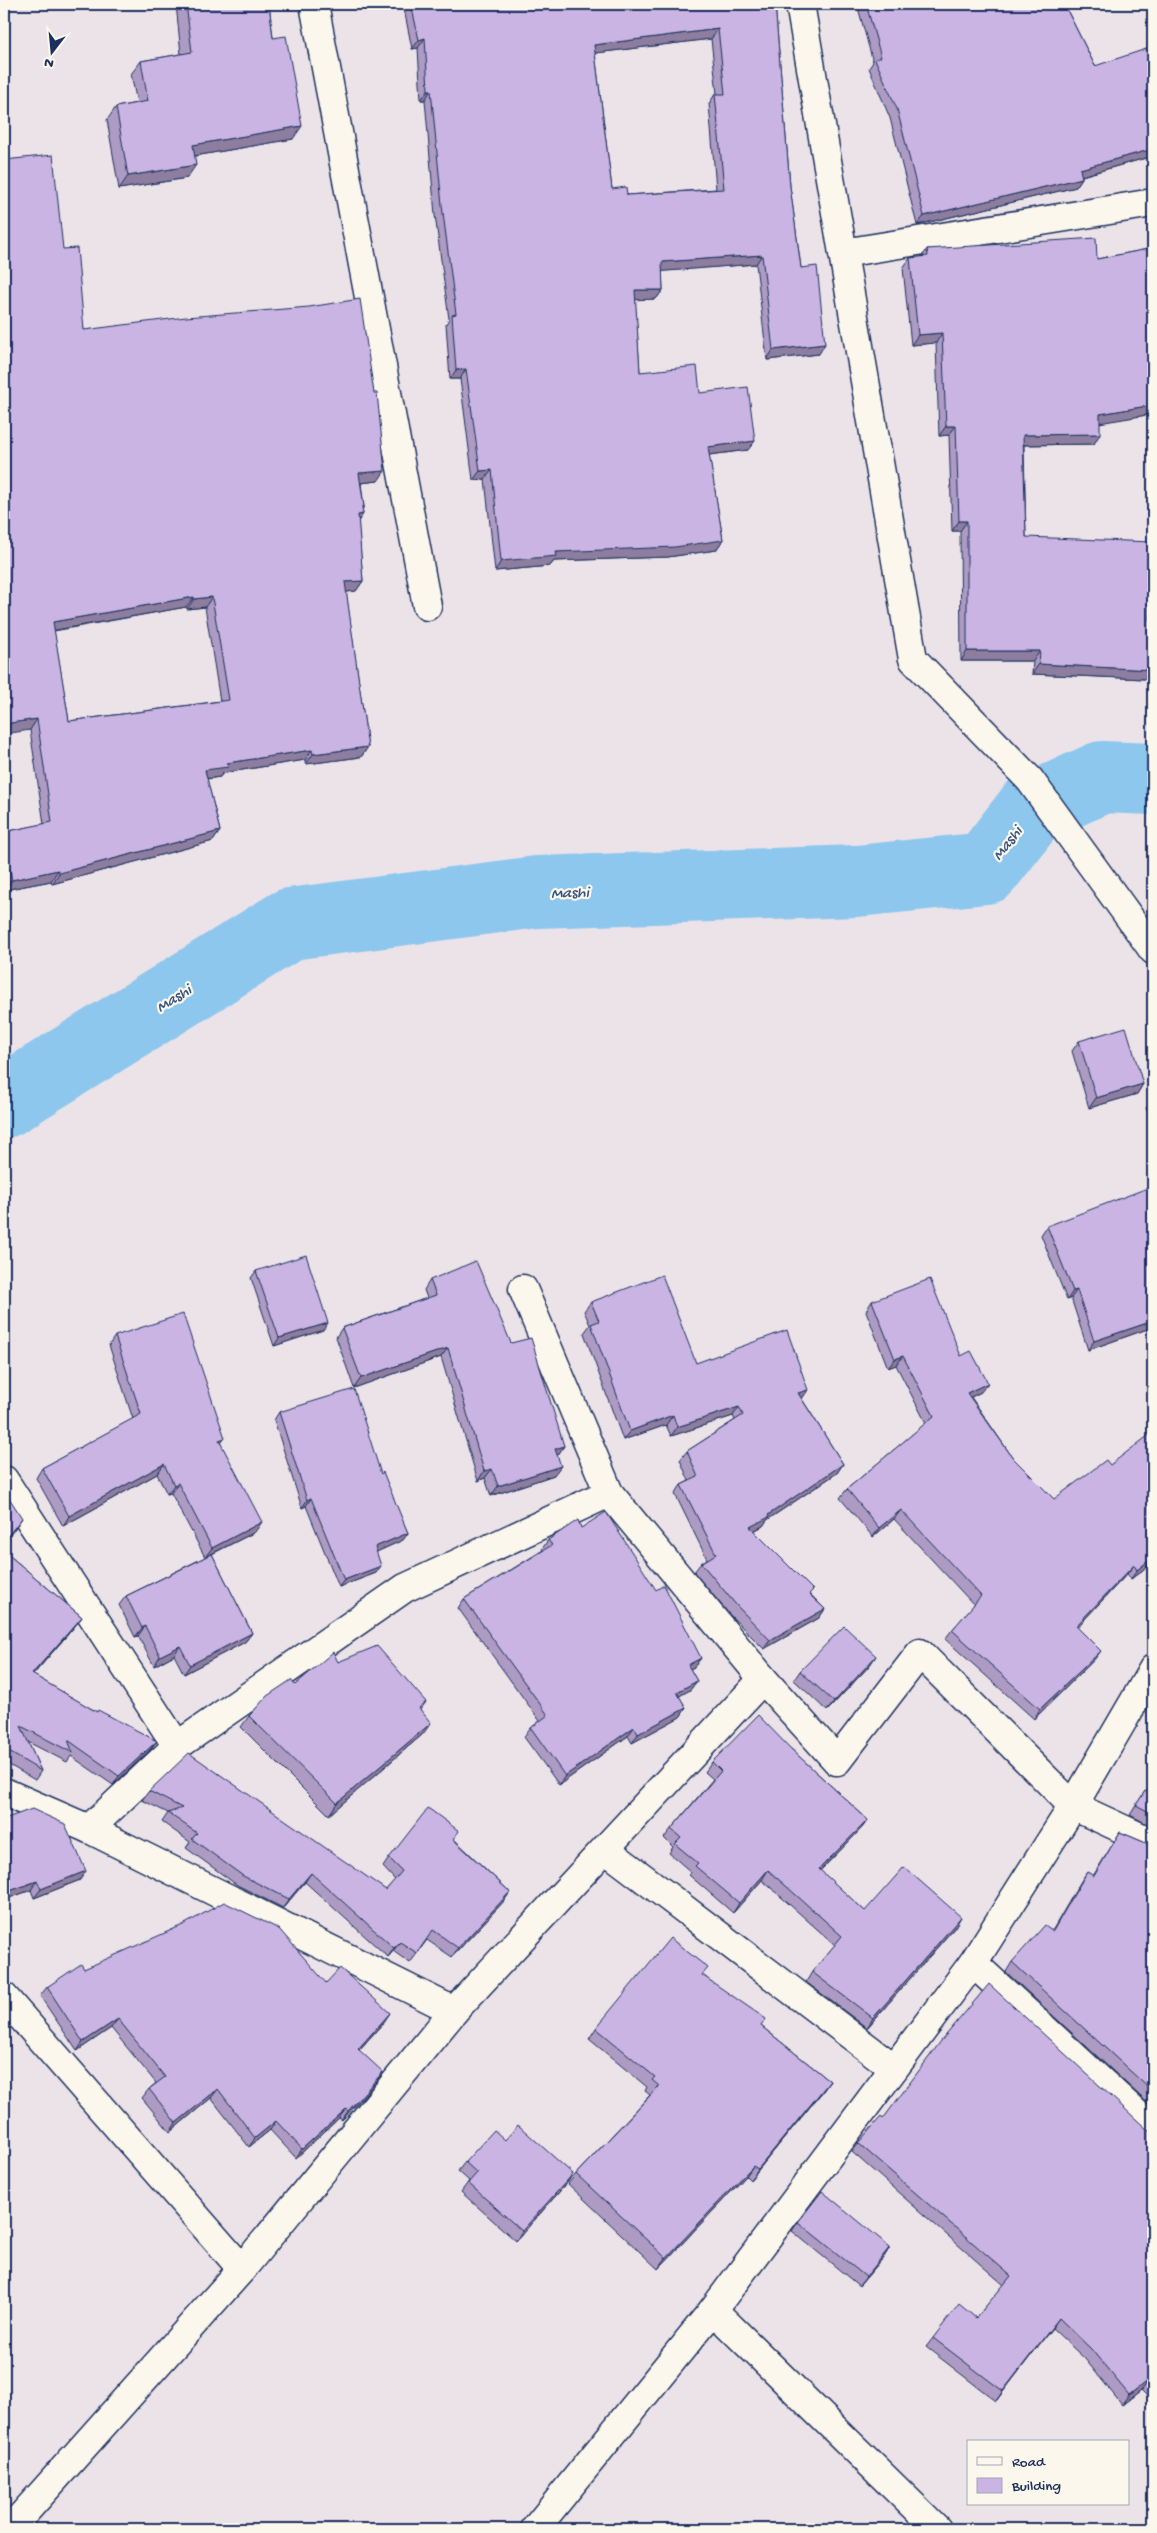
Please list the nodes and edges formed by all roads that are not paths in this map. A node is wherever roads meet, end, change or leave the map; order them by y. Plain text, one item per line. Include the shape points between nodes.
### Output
1 (314, 4) edge
2 (800, 4) edge
3 (1153, 203) edge
4 (843, 253) junction
5 (427, 606) dead end
6 (1153, 950) edge
7 (523, 1289) dead end
8 (4, 1480) edge
9 (609, 1494) junction
10 (1153, 1669) edge
11 (763, 1679) junction
12 (177, 1746) junction
13 (4, 1792) edge
14 (1073, 1806) junction
15 (88, 1829) junction
16 (1153, 1843) edge
17 (606, 1849) junction
18 (973, 1963) junction
19 (4, 1997) edge
20 (454, 2011) junction
21 (894, 2068) junction
22 (1153, 2129) edge
23 (242, 2269) junction
24 (713, 2310) junction
25 (10, 2529) edge
26 (535, 2529) edge
27 (937, 2529) edge

1 - 5 street
2 - 4 street
3 - 4 street
4 - 6 street via 912,658 1030,780
7 - 9 street
8 - 12 street
9 - 11 street
9 - 12 street via 405,1588
10 - 14 street
11 - 14 street via 837,1761 920,1653
11 - 17 street
12 - 15 street
13 - 15 street
14 - 16 street
14 - 18 street
15 - 20 street
17 - 20 street
17 - 21 street
18 - 21 street
18 - 22 street
19 - 23 street
20 - 23 street
21 - 24 street
23 - 25 street
24 - 26 street
24 - 27 street

